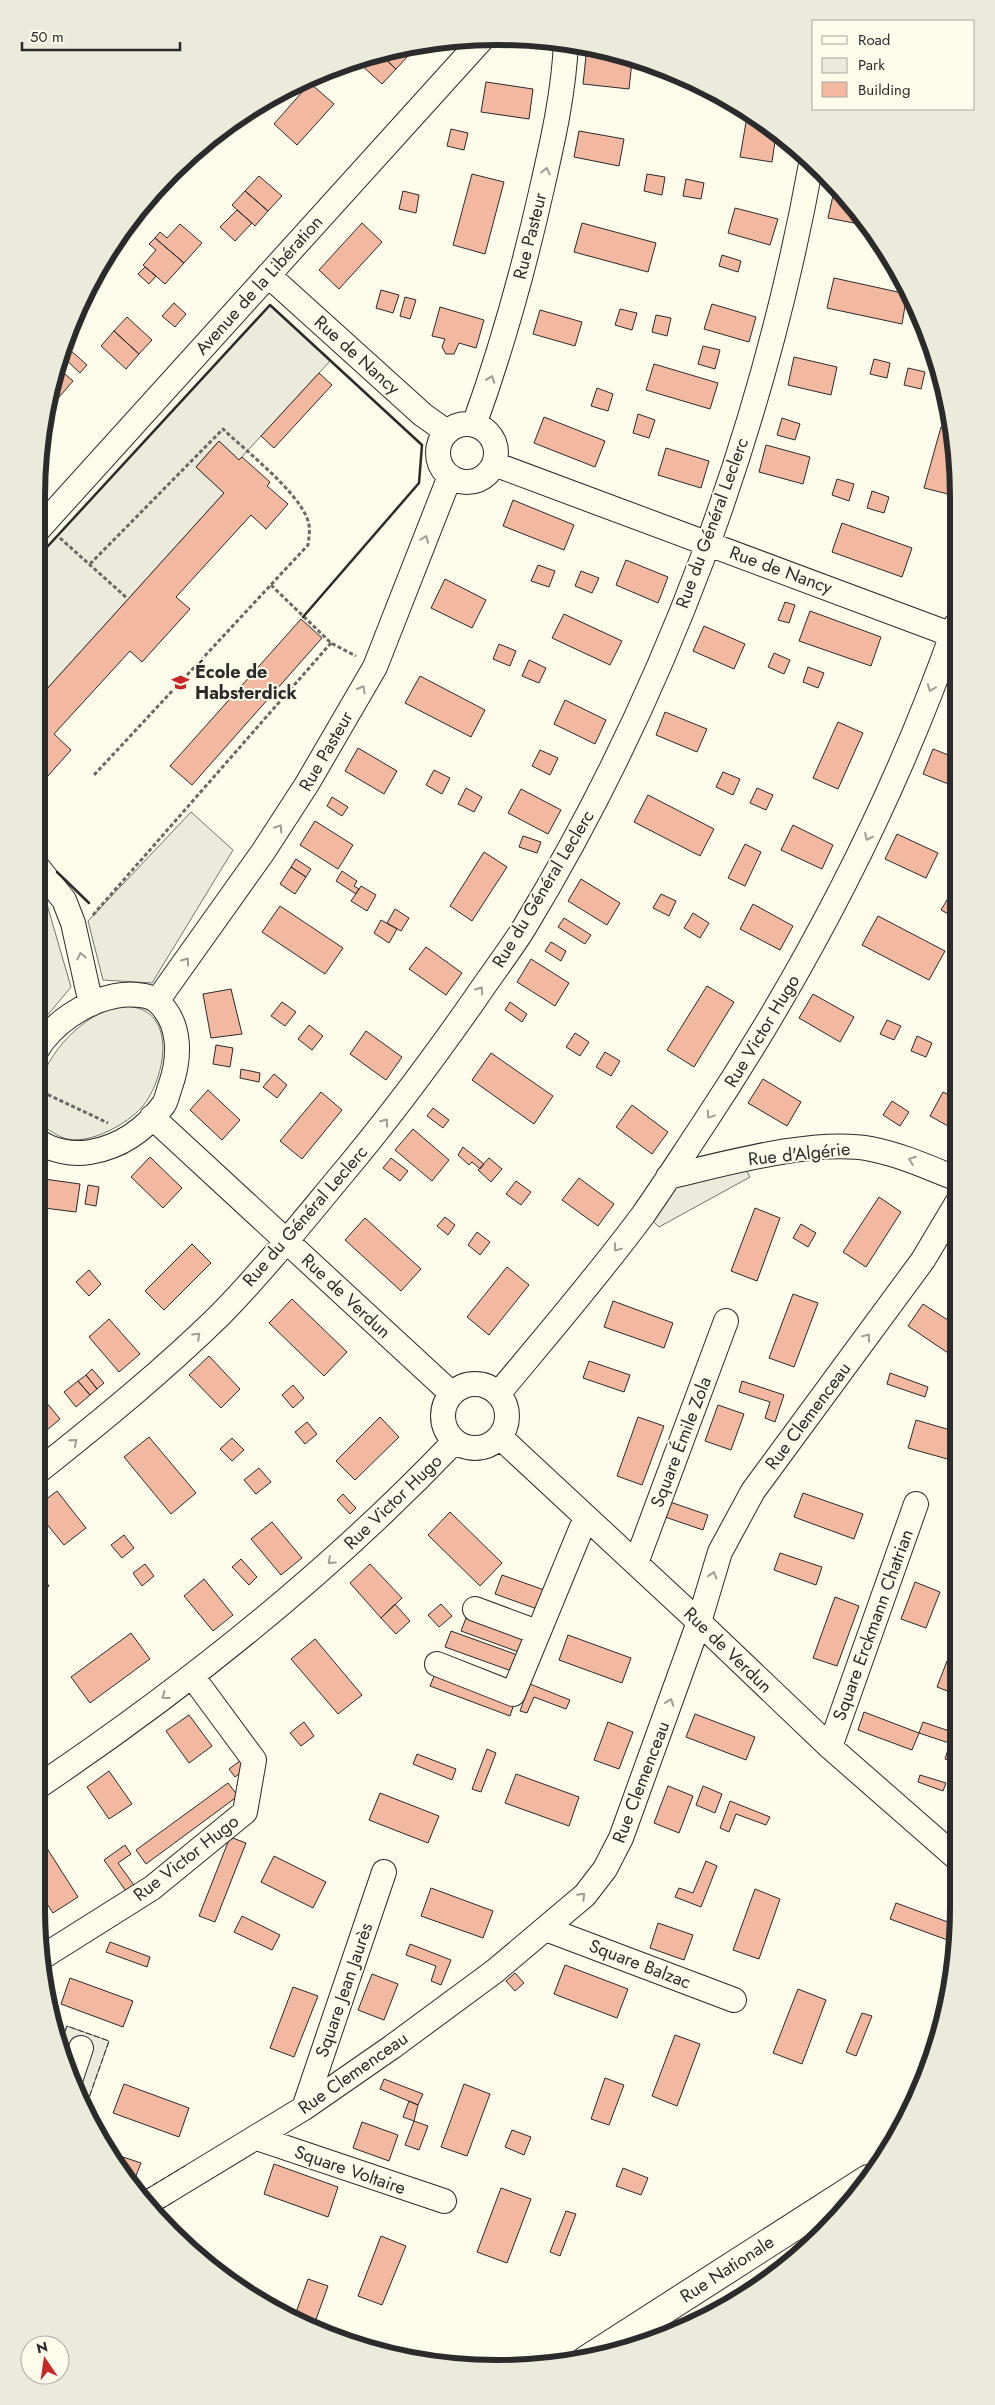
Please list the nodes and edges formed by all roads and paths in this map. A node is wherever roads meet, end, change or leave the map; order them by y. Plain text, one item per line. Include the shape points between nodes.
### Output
1 (476, 46) edge
2 (565, 50) edge
3 (810, 171) edge
4 (268, 275) junction
5 (474, 425) junction
6 (447, 432) junction
7 (494, 464) junction
8 (450, 476) junction
9 (45, 522) edge
10 (45, 532) edge
11 (708, 544) junction
12 (90, 564) junction
13 (271, 585) junction
14 (128, 599) dead end
15 (950, 631) edge
16 (950, 642) edge
17 (331, 643) junction
18 (375, 666) junction
19 (94, 775) dead end
20 (45, 877) edge
21 (76, 934) junction
22 (157, 1001) junction
23 (91, 1004) junction
24 (45, 1040) edge
25 (152, 1117) junction
26 (45, 1144) edge
27 (950, 1176) edge
28 (668, 1177) junction
29 (950, 1214) edge
30 (286, 1242) junction
31 (726, 1321) dead end
32 (452, 1394) junction
33 (498, 1394) junction
34 (500, 1437) junction
35 (454, 1442) junction
36 (45, 1466) edge
37 (916, 1504) dead end
38 (586, 1517) junction
39 (636, 1563) junction
40 (475, 1610) dead end
41 (699, 1622) junction
42 (537, 1632) junction
43 (437, 1664) dead end
44 (192, 1676) junction
45 (830, 1747) junction
46 (45, 1782) edge
47 (950, 1852) edge
48 (384, 1872) dead end
49 (546, 1929) junction
50 (48, 1954) edge
51 (734, 2000) dead end
52 (82, 2048) dead end
53 (75, 2068) edge
54 (304, 2108) junction
55 (257, 2138) junction
56 (850, 2190) edge
57 (152, 2200) edge
58 (444, 2201) dead end
59 (607, 2347) edge

1 - 4 street, Avenue de la Libération
5 -> 2 street, Rue Pasteur via 497,363 531,237 555,131
3 - 11 street, Rue du Général Leclerc via 778,312 753,404
4 - 6 street, Rue de Nancy via 423,415
4 - 9 street, Avenue de la Libération
5 - 6 street via 455,427
5 - 7 street via 490,436 495,444
6 - 8 street via 438,455 444,471
7 - 8 street via 490,472 475,481 466,482
7 - 11 street, Rue de Nancy
18 -> 8 street, Rue Pasteur
10 - 12 path
11 - 15 street, Rue de Nancy
30 -> 11 street, Rue du Général Leclerc via 413,1085 522,932 602,788 645,701
12 - 13 path via 223,429 293,496 307,518 310,530 308,545
12 - 14 path
13 - 17 path
13 - 19 path
16 -> 28 street, Rue Victor Hugo via 895,781 848,878 750,1054
17 - 18 path
17 - 21 path
22 -> 18 street, Rue Pasteur via 263,852 307,784
20 - 21 street via 64,900
23 -> 21 street
22 - 23 street via 131,993
22 - 25 street via 172,1023 178,1044 176,1071 165,1102
23 - 24 street via 74,1012
25 - 26 street via 134,1135 104,1150 68,1153
25 - 30 street, Rue de Verdun
27 -> 28 street, Rue d'Algérie via 907,1158 868,1149 831,1147 749,1158
28 -> 33 street, Rue Victor Hugo via 592,1282
41 -> 29 street, Rue Clemenceau via 720,1552 753,1491 922,1260
30 - 32 street, Rue de Verdun
36 -> 30 street, Rue du Général Leclerc via 154,1375 220,1314
31 - 39 street, Square Émile Zola
32 - 33 street via 458,1388 475,1384
32 - 35 street via 442,1413 447,1434
33 - 34 street via 504,1402 507,1420
34 - 35 street via 483,1448 473,1449
34 - 38 street, Rue de Verdun
35 -> 44 street, Rue Victor Hugo via 366,1530
37 - 45 street, Square Erckmann Chatrian
38 - 39 street, Rue de Verdun
38 - 42 street
39 - 41 street, Rue de Verdun
40 - 42 street
41 - 45 street, Rue de Verdun
49 -> 41 street, Rue Clemenceau via 590,1888 605,1869 621,1838
42 - 43 street via 513,1694
44 -> 46 street, Rue Victor Hugo
44 - 50 street, Rue Victor Hugo via 254,1760 245,1812 152,1888
45 - 47 street, Rue de Verdun
48 - 54 street, Square Jean Jaurès
49 - 51 street, Square Balzac
49 - 54 street, Rue Clemenceau via 392,2048
52 - 53 street
54 - 55 street, Rue Clemenceau
55 - 57 street, Rue Clemenceau
55 - 58 street, Square Voltaire
56 - 59 main road, Rue Nationale

